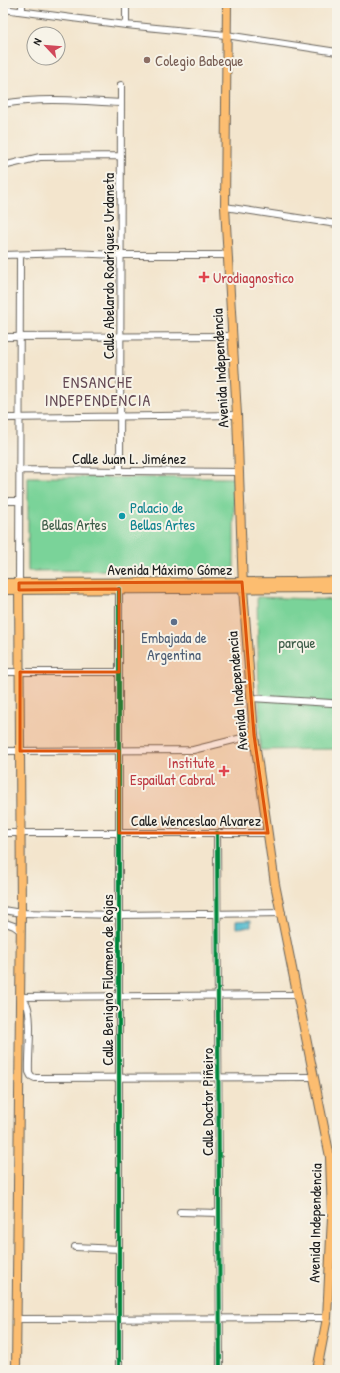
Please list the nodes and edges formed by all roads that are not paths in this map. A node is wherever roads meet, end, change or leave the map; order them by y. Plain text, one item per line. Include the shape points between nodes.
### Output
1 (22, 3) edge
2 (126, 3) edge
3 (227, 3) edge
4 (3, 9) edge
5 (22, 12) junction
6 (126, 25) junction
7 (226, 35) junction
8 (337, 52) edge
9 (121, 85) dead end
10 (121, 103) junction
11 (3, 104) edge
12 (121, 156) junction
13 (3, 166) edge
14 (225, 207) junction
15 (337, 224) edge
16 (3, 255) edge
17 (20, 255) junction
18 (120, 255) junction
19 (227, 255) junction
20 (120, 336) junction
21 (232, 336) junction
22 (3, 337) edge
23 (20, 337) junction
24 (237, 415) junction
25 (120, 417) junction
26 (3, 418) edge
27 (20, 418) junction
28 (19, 470) junction
29 (120, 471) junction
30 (238, 472) junction
31 (3, 501) edge
32 (19, 501) junction
33 (337, 581) edge
34 (3, 583) edge
35 (19, 586) junction
36 (242, 586) junction
37 (337, 588) edge
38 (119, 589) junction
39 (3, 590) edge
40 (3, 672) edge
41 (20, 672) junction
42 (119, 672) junction
43 (251, 698) junction
44 (330, 703) dead end
45 (254, 735) junction
46 (119, 750) junction
47 (3, 751) edge
48 (20, 751) junction
49 (3, 833) edge
50 (20, 833) junction
51 (119, 833) junction
52 (217, 833) junction
53 (268, 833) junction
54 (3, 910) edge
55 (21, 913) junction
56 (282, 913) junction
57 (218, 914) junction
58 (119, 915) junction
59 (3, 922) edge
60 (21, 931) junction
61 (119, 996) junction
62 (218, 996) junction
63 (298, 996) junction
64 (20, 998) junction
65 (119, 1077) junction
66 (218, 1077) junction
67 (314, 1077) junction
68 (180, 1212) dead end
69 (219, 1213) junction
70 (335, 1217) edge
71 (75, 1247) dead end
72 (119, 1249) junction
73 (119, 1318) junction
74 (220, 1318) junction
75 (326, 1318) junction
76 (17, 1319) junction
77 (16, 1370) edge
78 (120, 1370) edge
79 (220, 1370) edge
80 (317, 1370) edge

1 - 5 street
2 - 6 street
3 - 7 main road, Avenida Independencia
4 - 5 street
5 - 6 street
6 - 7 street
7 - 8 street
7 - 14 main road, Avenida Independencia
9 - 10 street, Calle Abelardo Rodríguez Urdaneta
10 - 11 street via 53,100
10 - 12 street, Calle Abelardo Rodríguez Urdaneta
12 - 13 street via 40,157
12 - 18 street, Calle Abelardo Rodríguez Urdaneta
14 - 15 street
14 - 19 main road, Avenida Independencia
16 - 17 street
17 - 18 street
17 - 23 street
18 - 19 street
18 - 20 street, Calle Abelardo Rodríguez Urdaneta
19 - 21 main road, Avenida Independencia
20 - 21 street
20 - 23 street
20 - 25 street, Calle Abelardo Rodríguez Urdaneta
21 - 24 main road, Avenida Independencia
22 - 23 street
23 - 27 street
24 - 25 street
24 - 30 main road, Avenida Independencia
25 - 27 street
25 - 29 street, Calle Abelardo Rodríguez Urdaneta
26 - 27 street
27 - 28 street
28 - 29 street, Calle Juan L. Jiménez
28 - 32 street
29 - 30 street, Calle Juan L. Jiménez
30 - 36 main road, Avenida Independencia
31 - 32 street
32 - 35 street
33 - 36 main road, Avenida Máximo Gómez
34 - 35 main road, Avenida Máximo Gómez
35 - 36 main road, Avenida Máximo Gómez
35 - 38 main road, Avenida Máximo Gómez
35 - 39 main road, Avenida Máximo Gómez
35 - 41 main road
36 - 37 main road, Avenida Máximo Gómez
36 - 38 main road, Avenida Máximo Gómez
36 - 43 main road, Avenida Independencia
38 - 42 street, Calle Benigno Filomeno de Rojas
40 - 41 street
41 - 42 street
41 - 48 main road
42 - 46 street, Calle Benigno Filomeno de Rojas
43 - 44 street
43 - 45 main road, Avenida Independencia
45 - 46 street via 193,750
45 - 53 main road, Avenida Independencia
46 - 48 street
46 - 51 street, Calle Benigno Filomeno de Rojas
47 - 48 street
48 - 50 main road
49 - 50 street, Calle Wenceslao Alvarez
50 - 51 street, Calle Wenceslao Alvarez
50 - 55 main road
51 - 52 street, Calle Wenceslao Alvarez
51 - 58 street, Calle Benigno Filomeno de Rojas
52 - 53 street, Calle Wenceslao Alvarez
52 - 57 street, Calle Doctor Piñeiro
53 - 56 main road, Avenida Independencia
54 - 55 street
55 - 58 street
55 - 60 main road
56 - 57 street
56 - 63 main road, Avenida Independencia
57 - 58 street
57 - 62 street, Calle Doctor Piñeiro
58 - 61 street, Calle Benigno Filomeno de Rojas
59 - 60 street
60 - 64 main road
61 - 62 street
61 - 64 street
61 - 65 street, Calle Benigno Filomeno de Rojas
62 - 63 street
62 - 66 street, Calle Doctor Piñeiro
63 - 67 main road, Avenida Independencia
64 - 65 street via 28,1007 31,1076
64 - 76 main road
65 - 66 street
65 - 72 street, Calle Benigno Filomeno de Rojas
66 - 67 street
66 - 69 street, Calle Doctor Piñeiro
67 - 70 main road, Avenida Independencia via 330,1157
68 - 69 street
69 - 74 street, Calle Doctor Piñeiro
70 - 75 main road, Avenida Independencia
71 - 72 street
72 - 73 street, Calle Benigno Filomeno de Rojas
73 - 74 street
73 - 76 street
73 - 78 street, Calle Benigno Filomeno de Rojas
74 - 75 street
74 - 79 street, Calle Doctor Piñeiro
75 - 80 main road, Avenida Independencia
76 - 77 main road

